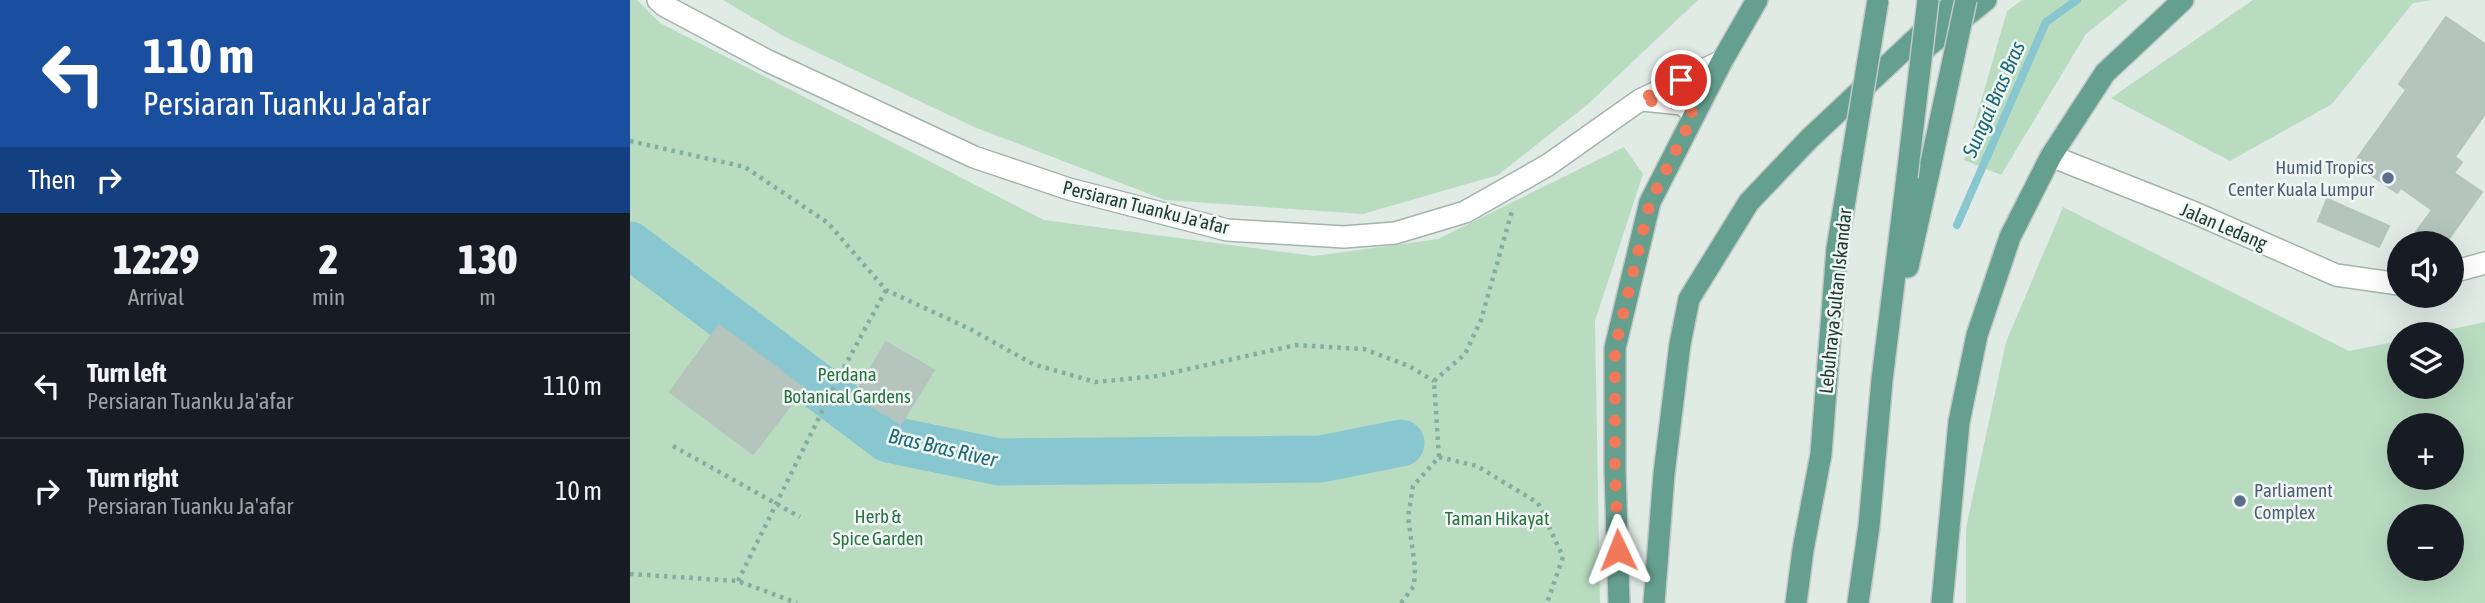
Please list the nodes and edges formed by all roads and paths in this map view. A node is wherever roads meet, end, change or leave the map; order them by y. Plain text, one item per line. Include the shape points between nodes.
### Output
1 (658, 0) edge
2 (1757, 0) edge
3 (1878, 0) edge
4 (1928, 0) edge
5 (1957, 0) edge
6 (1966, 0) edge
7 (1986, 0) edge
8 (2183, 0) edge
9 (1722, 61) junction
10 (1640, 100) junction
11 (1694, 114) junction
12 (1809, 139) junction
13 (630, 141) edge
14 (2051, 156) junction
15 (1519, 183) junction
16 (2485, 263) edge
17 (2464, 269) edge
18 (2387, 282) edge
19 (886, 290) junction
20 (1882, 380) junction
21 (1434, 381) junction
22 (673, 446) dead end
23 (1439, 457) junction
24 (1664, 474) junction
25 (777, 503) junction
26 (800, 517) dead end
27 (1869, 526) junction
28 (630, 574) edge
29 (738, 581) junction
30 (797, 603) edge
31 (1401, 603) edge
32 (1547, 603) edge
33 (1619, 603) edge
34 (1654, 603) edge
35 (1667, 603) edge
36 (1796, 603) edge
37 (1858, 603) edge
38 (1874, 603) edge
39 (1942, 603) edge

1 - 15 street, Persiaran Tuanku Ja'afar via 768,61 974,157 1069,189 1227,230 1345,237 1395,233 1465,212
2 - 9 main road
3 - 36 main road, Lebuhraya Sultan Iskandar, bridge via 1837,249 1821,454
4 - 20 main road, bridge
5 - 12 main road
6 - 20 main road, bridge
7 - 12 main road
8 - 14 main road via 2105,73
9 - 10 street, Persiaran Tuanku Ja'afar
9 - 11 main road
10 - 11 street via 1682,104
10 - 15 street, Persiaran Tuanku Ja'afar
11 - 33 main road via 1650,202 1615,348
12 - 24 main road via 1749,202 1689,299
13 - 19 path via 746,167 828,223
14 - 18 street, Jalan Ledang via 2336,275
14 - 39 main road via 2010,237 1977,335 1959,422
15 - 21 path via 1481,320 1465,354
16 - 17 street
19 - 21 path via 1033,364 1095,382 1157,376 1296,345 1364,349
19 - 25 path
20 - 27 main road
21 - 23 path
22 - 25 path
23 - 31 path via 1413,486 1408,517 1414,586
23 - 32 path via 1477,466 1538,503 1563,557
24 - 34 main road
24 - 35 main road
25 - 26 path
25 - 29 path
27 - 37 main road
27 - 38 main road
28 - 29 path
29 - 30 path

